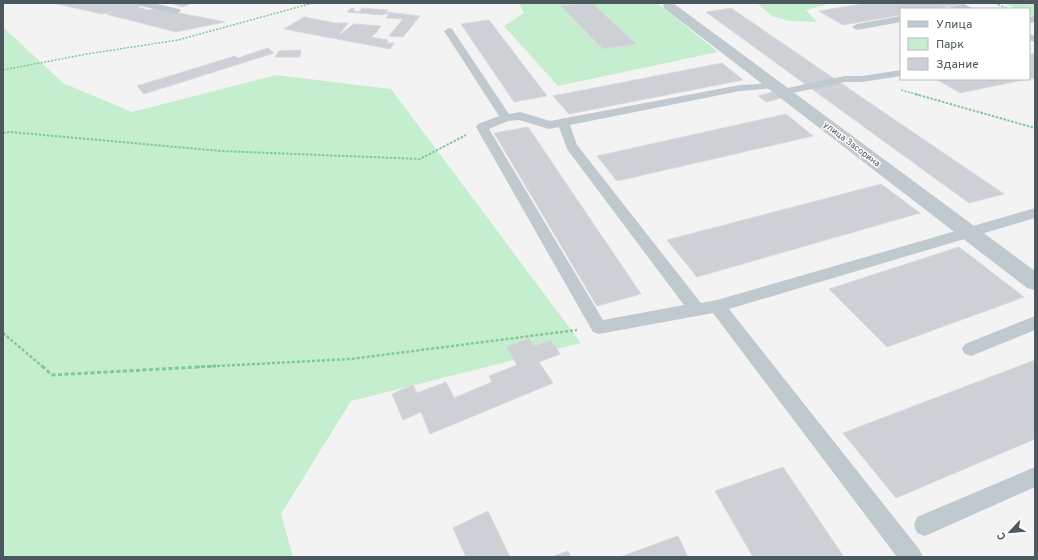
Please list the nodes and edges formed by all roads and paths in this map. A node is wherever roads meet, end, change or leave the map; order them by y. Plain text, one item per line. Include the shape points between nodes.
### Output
1 (140, 3) edge
2 (313, 3) edge
3 (995, 3) edge
4 (669, 6) dead end
5 (1006, 8) edge
6 (176, 11) dead end
7 (900, 19) edge
8 (857, 27) dead end
9 (449, 31) dead end
10 (3, 70) edge
11 (900, 73) edge
12 (778, 88) junction
13 (899, 90) dead end
14 (506, 118) junction
15 (563, 122) junction
16 (482, 127) junction
17 (1035, 128) edge
18 (3, 133) edge
19 (1035, 213) edge
20 (969, 232) junction
21 (1035, 282) edge
22 (717, 306) junction
23 (697, 310) junction
24 (1035, 323) edge
25 (599, 328) junction
26 (3, 333) edge
27 (971, 349) dead end
28 (1035, 477) edge
29 (925, 524) dead end
30 (911, 557) edge

1 - 6 lane
2 - 10 path via 178,40
3 - 5 path
4 - 12 street, улица Засорина
7 - 8 lane
9 - 14 lane
11 - 12 lane
12 - 15 lane via 740,88
12 - 20 street, улица Засорина
13 - 17 path
14 - 15 lane via 520,116 549,125
14 - 16 lane
15 - 23 lane via 571,146
16 - 18 path via 420,159 221,151
16 - 25 lane
19 - 20 lane
20 - 21 street, улица Засорина
20 - 22 lane
22 - 23 lane
22 - 30 lane
23 - 25 lane
24 - 27 lane
25 - 26 path via 351,359 52,375
28 - 29 lane

